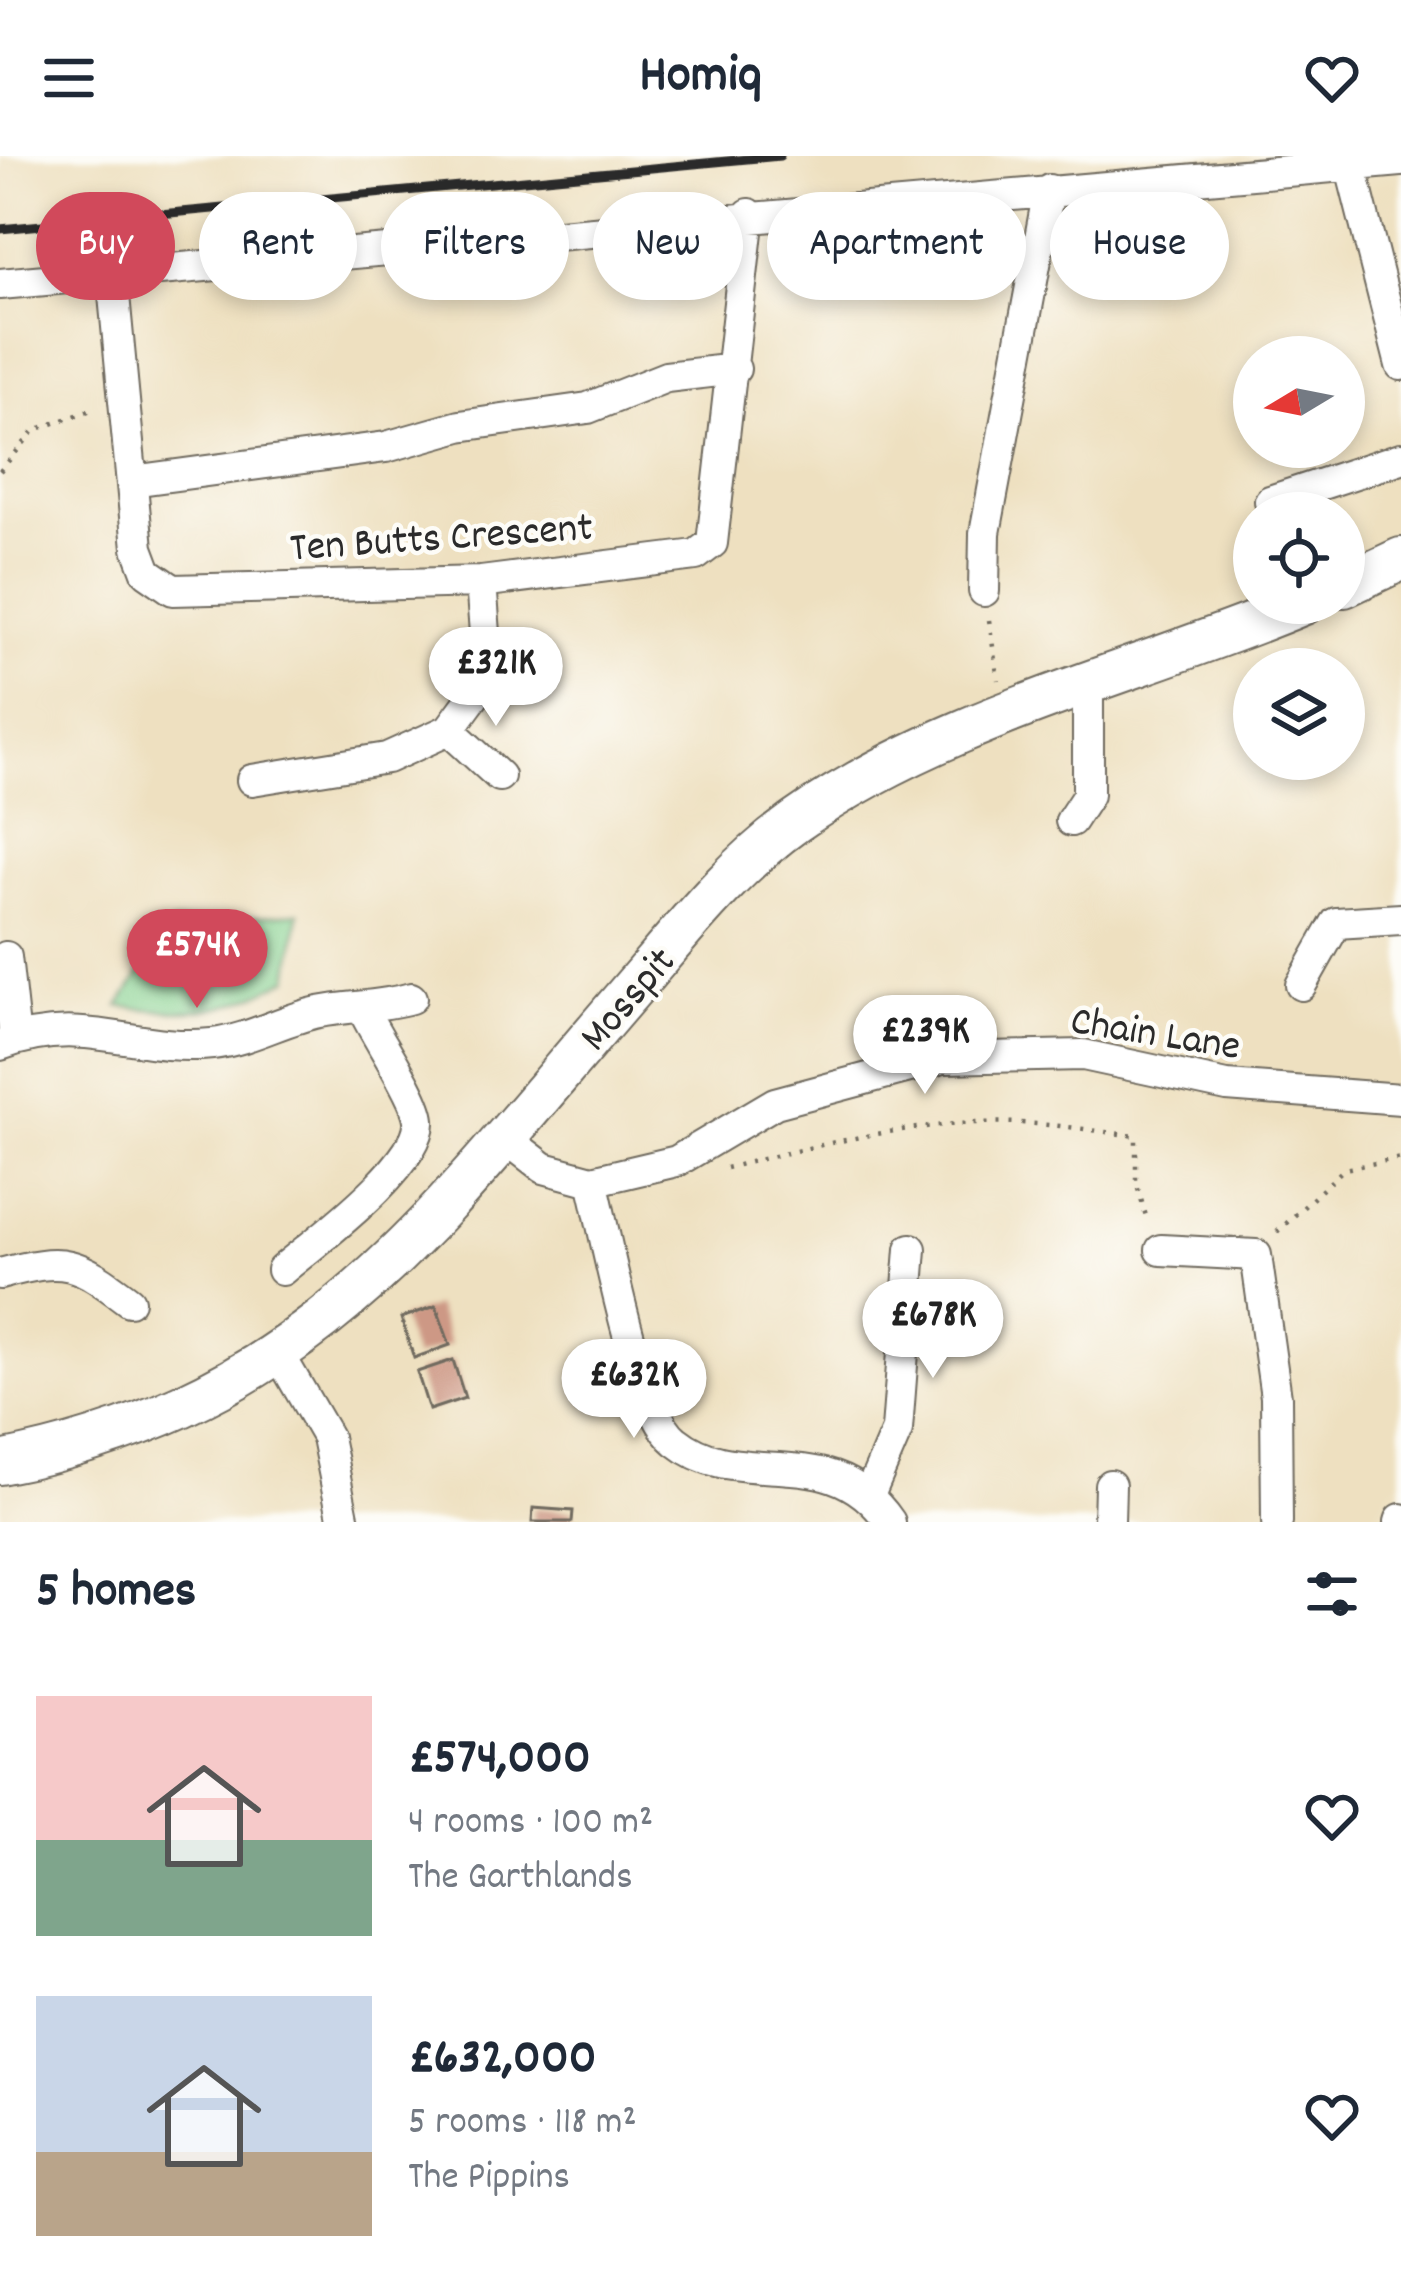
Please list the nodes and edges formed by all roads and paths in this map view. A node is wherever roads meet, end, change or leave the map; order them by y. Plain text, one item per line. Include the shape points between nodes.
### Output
1 (1401, 161) edge
2 (1350, 164) junction
3 (1049, 190) junction
4 (749, 214) junction
5 (175, 268) edge
6 (36, 281) edge
7 (0, 284) edge
8 (114, 300) edge
9 (1401, 365) edge
10 (735, 370) junction
11 (123, 399) junction
12 (1401, 458) edge
13 (0, 471) edge
14 (132, 481) junction
15 (1300, 492) edge
16 (1401, 560) edge
17 (1365, 576) edge
18 (481, 582) junction
19 (984, 591) joint
20 (1249, 624) edge
21 (1088, 685) junction
22 (1003, 716) junction
23 (449, 730) junction
24 (499, 776) dead end
25 (253, 780) dead end
26 (1070, 820) dead end
27 (1401, 919) edge
28 (6, 956) dead end
29 (1301, 985) dead end
30 (411, 998) dead end
31 (364, 1011) junction
32 (8, 1042) edge
33 (1401, 1099) edge
34 (504, 1138) junction
35 (1401, 1158) edge
36 (677, 1161) junction
37 (592, 1180) junction
38 (910, 1249) dead end
39 (1161, 1250) joint
40 (1256, 1255) junction
41 (282, 1270) dead end
42 (0, 1274) edge
43 (129, 1301) dead end
44 (279, 1354) junction
45 (0, 1462) edge
46 (1110, 1485) dead end
47 (870, 1493) junction
48 (344, 1522) edge
49 (890, 1522) edge
50 (1109, 1522) edge
51 (1277, 1522) edge

1 - 2 street
2 - 3 street
2 - 9 street
3 - 4 street
3 - 19 street via 985,533
4 - 5 street
4 - 10 street, Ten Butts Crescent
6 - 7 street
8 - 11 street, Ten Butts Crescent
10 - 14 street via 644,382 562,414 460,426 386,447
10 - 18 street, Ten Butts Crescent via 712,543 696,555
11 - 13 path via 35,430
11 - 14 street, Ten Butts Crescent
12 - 15 street
14 - 18 street, Ten Butts Crescent via 142,560 173,590
16 - 17 highway
18 - 23 street via 487,646 474,696
19 - 22 path
20 - 21 highway, Mosspit
21 - 22 highway, Mosspit
21 - 26 street via 1088,796
22 - 34 highway, Mosspit via 876,775 760,850
23 - 24 street
23 - 25 street via 387,758
27 - 29 street via 1336,923
28 - 32 street
30 - 31 street
31 - 32 street via 320,1012 213,1044 72,1029
31 - 41 street via 409,1093 419,1120 415,1141 352,1211
33 - 36 street, Chain Lane via 1227,1086 1083,1054 943,1058 775,1103
34 - 37 street via 544,1168
34 - 44 highway, Mosspit via 394,1262
35 - 40 path via 1344,1169
36 - 37 street, Chain Lane
36 - 39 path via 712,1171 843,1139 946,1126 1032,1124 1136,1136 1136,1182
37 - 47 street via 639,1368 653,1412 674,1440 709,1460 797,1468
38 - 47 street via 897,1430
39 - 40 street
40 - 51 street via 1276,1397
42 - 43 street via 82,1265
44 - 45 highway, Mosspit via 183,1406
44 - 48 street via 327,1437
46 - 50 street
47 - 49 street

